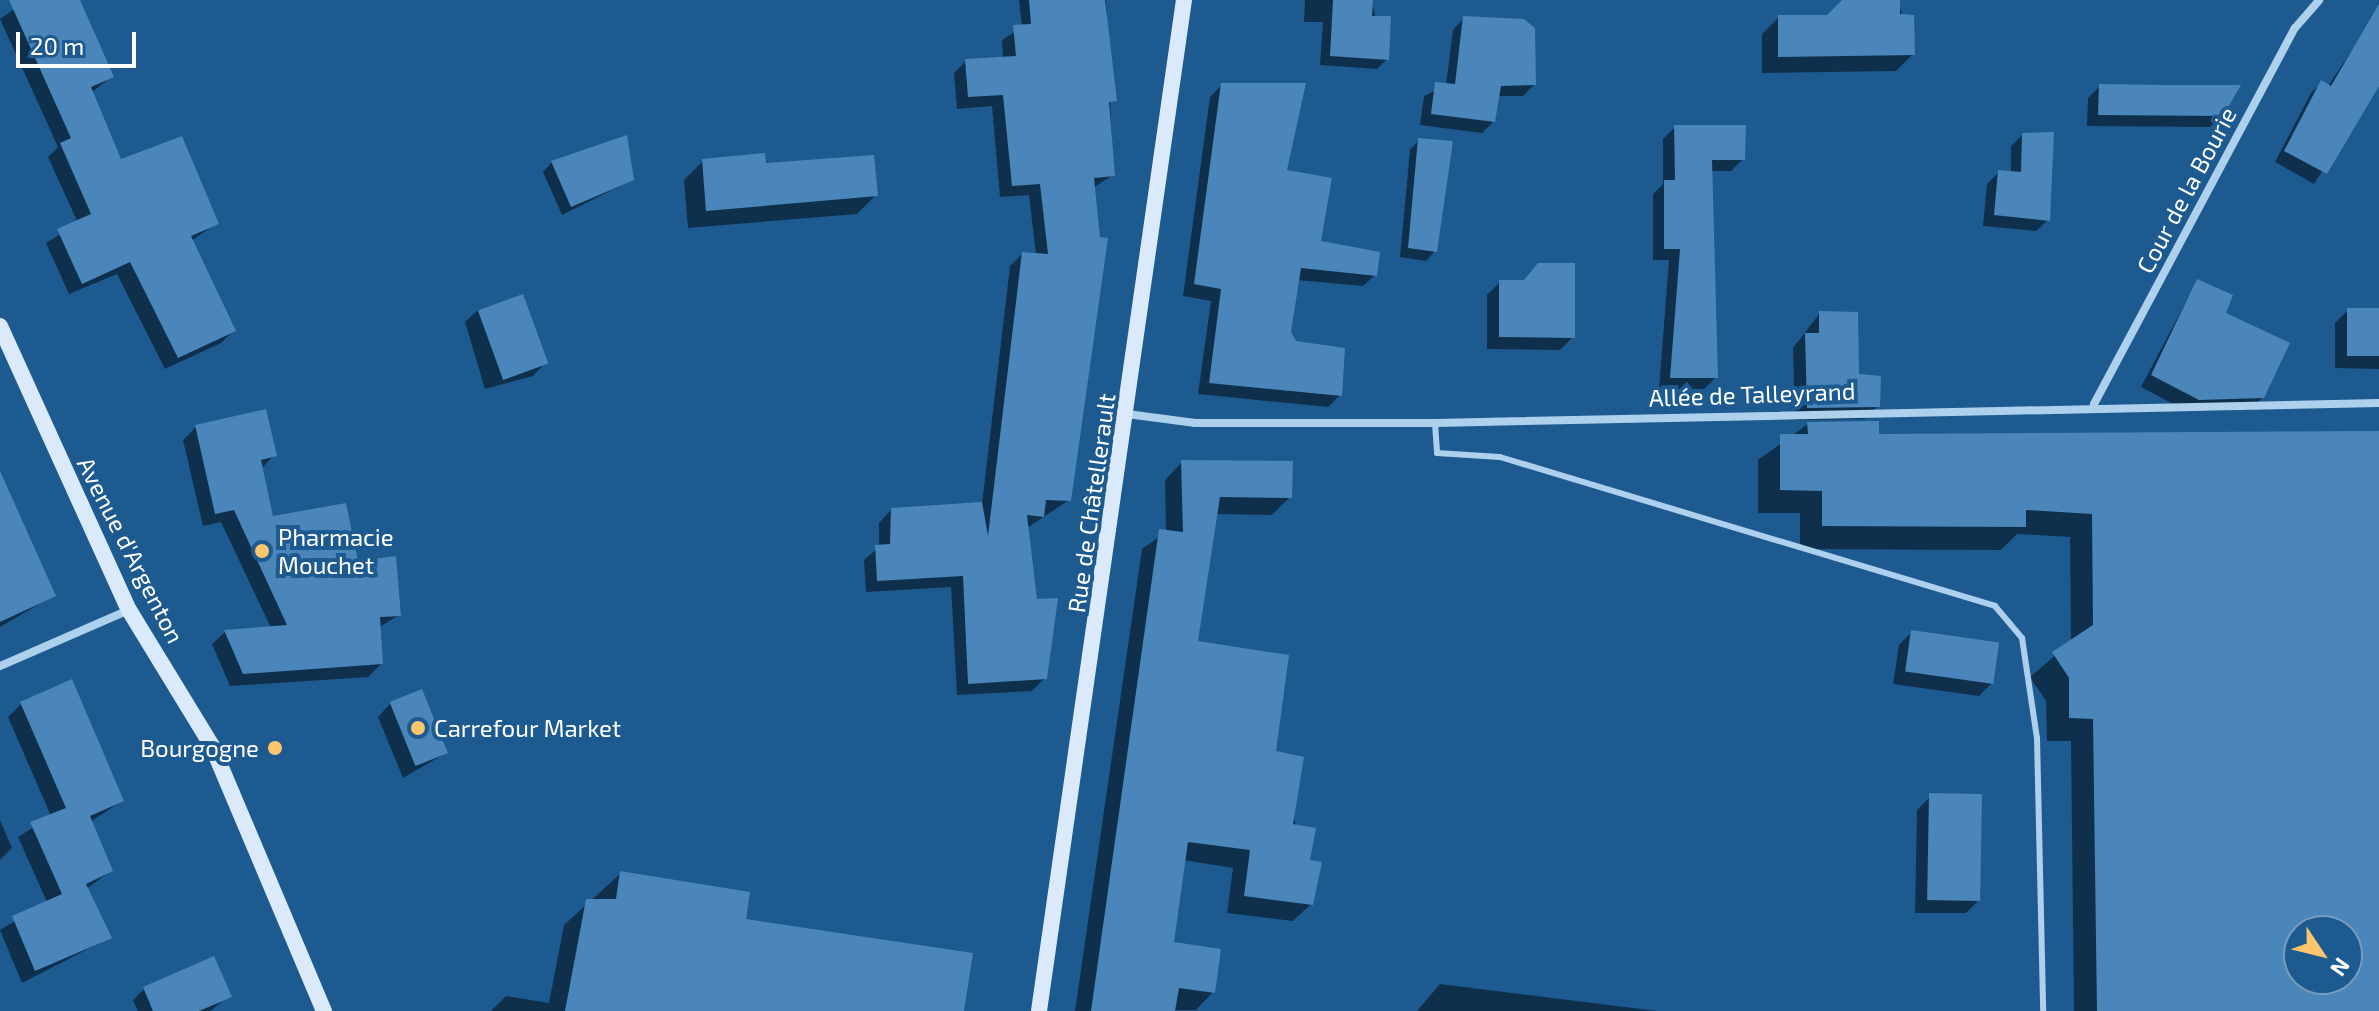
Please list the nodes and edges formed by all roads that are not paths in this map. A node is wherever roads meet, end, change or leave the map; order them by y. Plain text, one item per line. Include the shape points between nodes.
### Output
1 (1184, 0) edge
2 (2319, 0) edge
3 (0, 326) edge
4 (2379, 403) edge
5 (2094, 404) junction
6 (1127, 414) junction
7 (1435, 423) junction
8 (129, 610) junction
9 (0, 666) edge
10 (324, 1011) edge
11 (1039, 1011) edge
12 (2043, 1011) edge

1 - 6 main road, Rue de Châtellerault
2 - 5 street, Cour de la Bourie via 2295,28
3 - 8 main road, Avenue d'Argenton
4 - 5 street, Allée de Talleyrand
5 - 7 street, Allée de Talleyrand
6 - 7 street, Allée de Talleyrand via 1195,423
6 - 11 main road, Rue de Châtellerault
7 - 12 lane via 1437,453 1500,457 1995,606 2022,638 2037,738
8 - 9 street
8 - 10 main road, Avenue d'Argenton via 212,746

